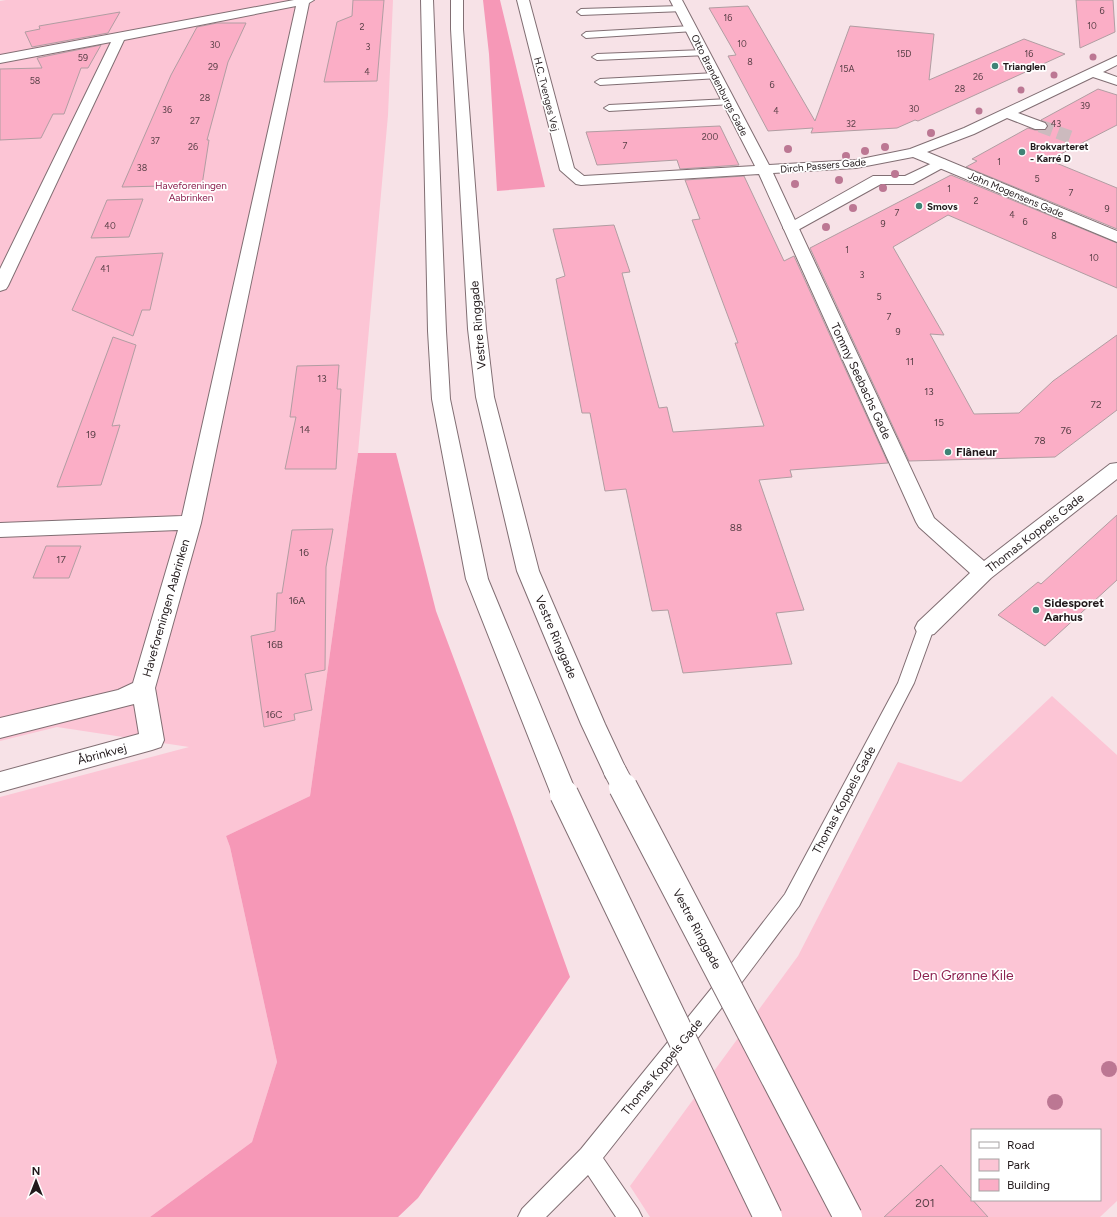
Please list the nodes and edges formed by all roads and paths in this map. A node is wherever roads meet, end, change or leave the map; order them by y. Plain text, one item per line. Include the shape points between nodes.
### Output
1 (427, 0) edge
2 (456, 0) edge
3 (523, 0) edge
4 (305, 1) edge
5 (679, 4) edge
6 (580, 12) dead end
7 (691, 29) junction
8 (586, 35) dead end
9 (120, 36) junction
10 (704, 53) junction
11 (597, 57) dead end
12 (0, 59) edge
13 (1117, 60) edge
14 (1092, 72) junction
15 (716, 76) junction
16 (1117, 80) edge
17 (600, 82) dead end
18 (729, 102) junction
19 (609, 108) dead end
20 (1006, 113) junction
21 (1040, 126) tunnel mouth
22 (914, 152) junction
23 (941, 163) junction
24 (764, 170) junction
25 (581, 181) joint
26 (791, 228) junction
27 (1117, 237) edge
28 (0, 286) edge
29 (1117, 469) edge
30 (191, 523) junction
31 (0, 530) edge
32 (983, 573) junction
33 (926, 628) joint
34 (143, 688) junction
35 (0, 728) edge
36 (0, 782) edge
37 (589, 1157) junction
38 (530, 1217) edge
39 (630, 1217) edge
40 (768, 1217) edge
41 (848, 1217) edge

1 - 40 street, bridge via 441,399 477,579 564,794
2 - 41 street, Vestre Ringgade, bridge via 477,321 485,397 528,570 615,771
3 - 25 street, H.C. Tvenges Vej via 567,170
4 - 9 street, Haveforeningen Aabrinken
4 - 30 street, Haveforeningen Aabrinken
5 - 6 lane
5 - 7 street, Otto Brandenburgs Gade
7 - 8 lane
7 - 10 street, Otto Brandenburgs Gade
9 - 12 street, Haveforeningen Aabrinken
9 - 28 street
10 - 11 lane
10 - 15 street, Otto Brandenburgs Gade
13 - 14 street, Dirch Passers Gade
14 - 16 street
14 - 20 street, Dirch Passers Gade
15 - 17 lane
15 - 18 street, Otto Brandenburgs Gade
18 - 19 lane
18 - 24 street, Otto Brandenburgs Gade
20 - 21 street
20 - 22 street, Dirch Passers Gade via 969,131
22 - 23 street, John Mogensens Gade
22 - 24 street, Dirch Passers Gade via 856,164
23 - 26 street via 908,181 878,179
23 - 27 street, John Mogensens Gade
24 - 25 street, Dirch Passers Gade
24 - 26 street, Tommy Seebachs Gade
26 - 32 street, Tommy Seebachs Gade via 926,522
29 - 32 street, Thomas Koppels Gade
30 - 31 street, Haveforeningen Aabrinken
30 - 34 street, Haveforeningen Aabrinken
32 - 33 street, Thomas Koppels Gade
33 - 37 lane, Thomas Koppels Gade via 906,683 792,900
34 - 35 street, Haveforeningen Aabrinken via 124,698
34 - 36 street, Åbrinkvej via 152,740
37 - 38 lane, Thomas Koppels Gade
37 - 39 lane

